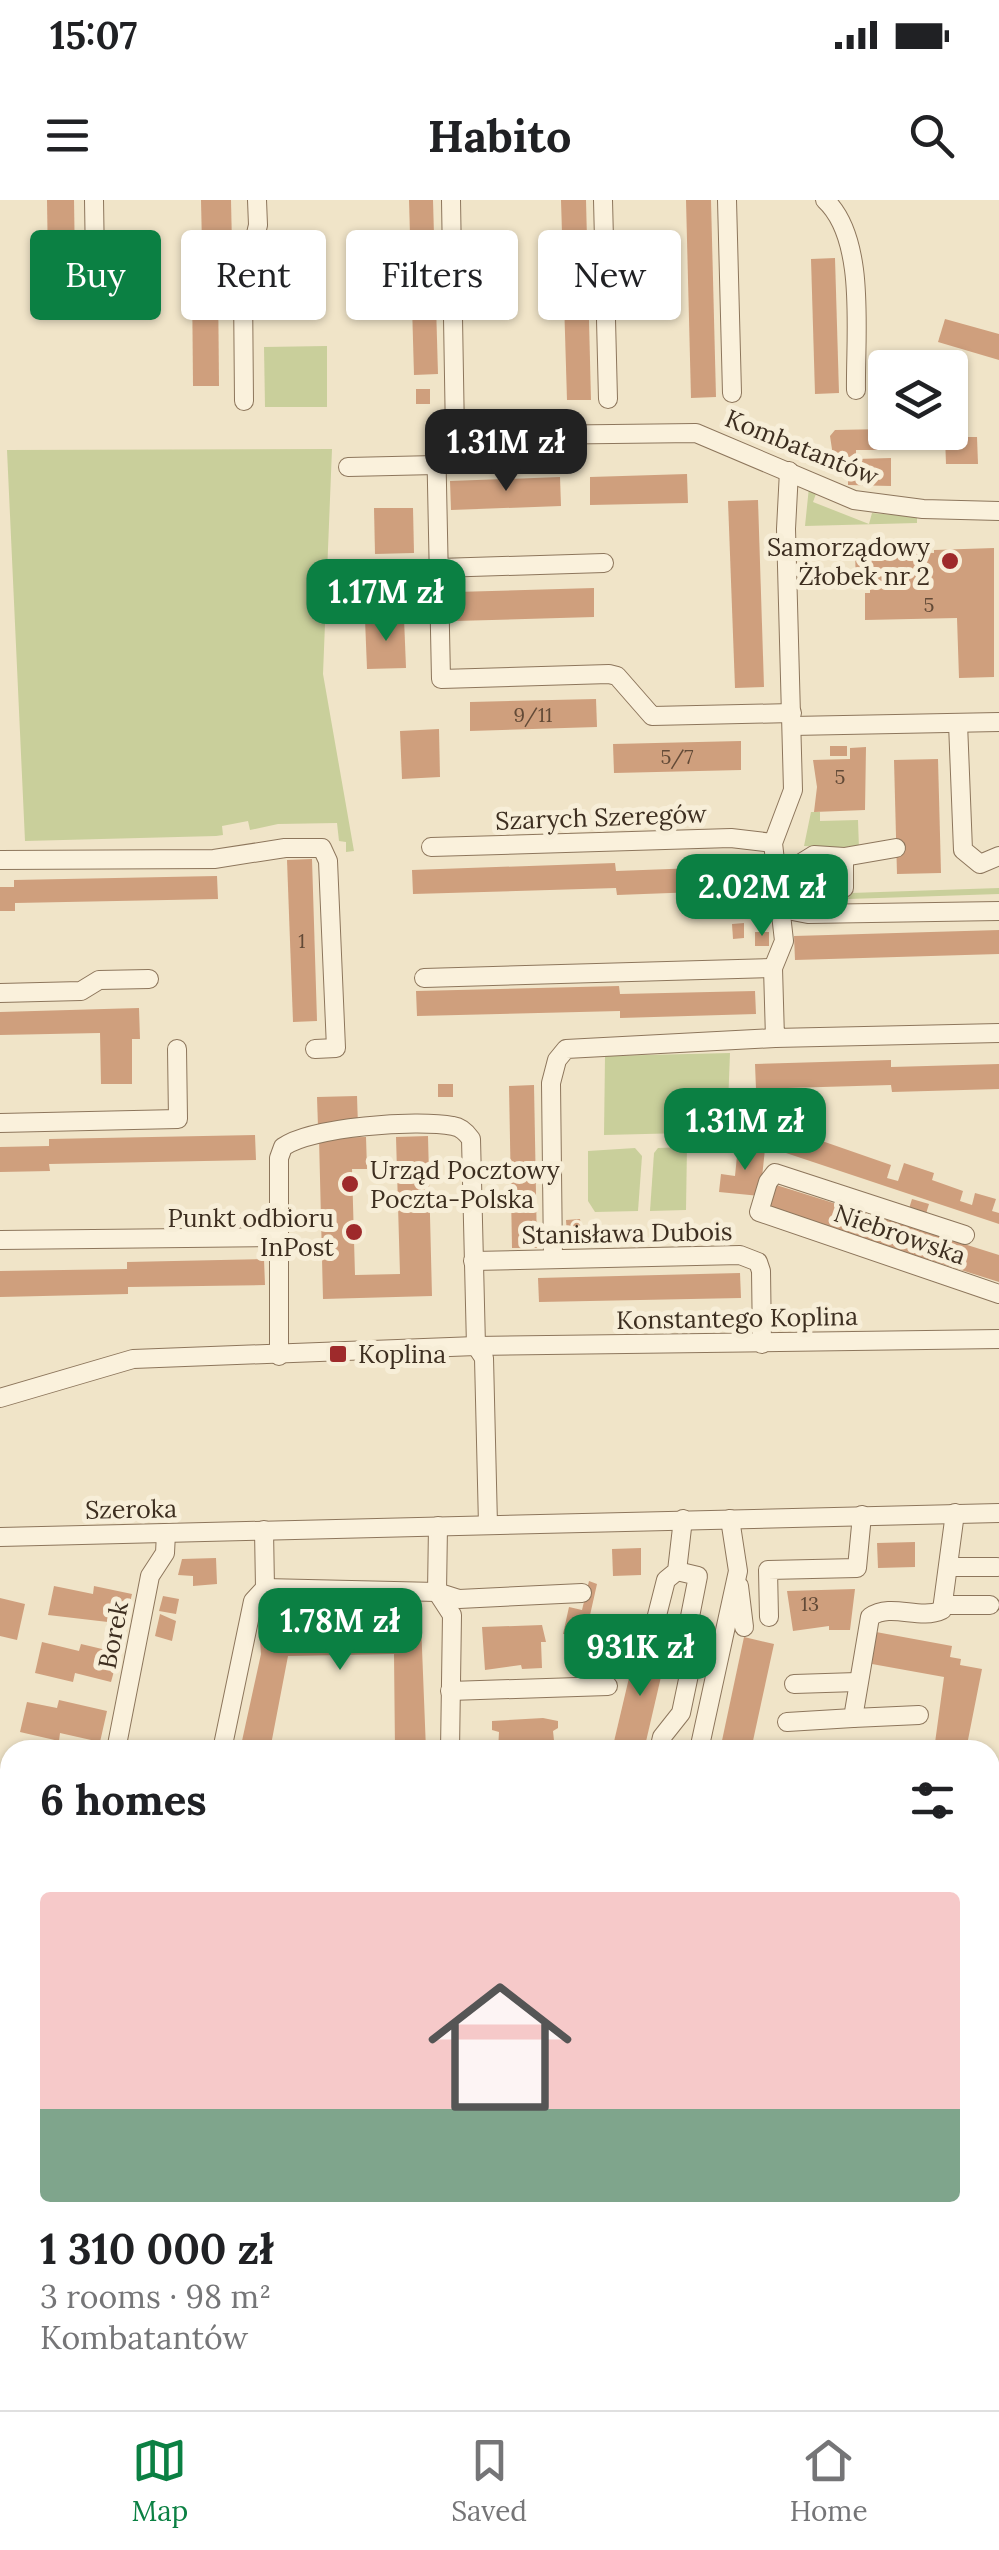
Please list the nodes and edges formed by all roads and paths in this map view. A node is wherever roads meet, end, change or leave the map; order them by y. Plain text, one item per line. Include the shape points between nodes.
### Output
1 (94, 200) edge
2 (257, 200) edge
3 (451, 200) edge
4 (603, 200) edge
5 (727, 200) edge
6 (825, 200) edge
7 (94, 230) edge
8 (856, 390) dead end
9 (732, 394) dead end
10 (608, 399) dead end
11 (244, 401) dead end
12 (455, 435) junction
13 (436, 465) junction
14 (348, 466) dead end
15 (789, 471) junction
16 (999, 511) edge
17 (604, 563) dead end
18 (438, 568) junction
19 (792, 720) junction
20 (999, 722) edge
21 (958, 723) junction
22 (773, 846) junction
23 (431, 847) dead end
24 (896, 848) dead end
25 (814, 855) junction
26 (999, 856) edge
27 (844, 857) junction
28 (0, 860) edge
29 (777, 878) junction
30 (844, 888) dead end
31 (782, 909) junction
32 (999, 911) edge
33 (773, 968) junction
34 (424, 978) dead end
35 (149, 979) dead end
36 (0, 993) edge
37 (999, 1033) edge
38 (776, 1038) junction
39 (177, 1049) dead end
40 (315, 1049) dead end
41 (0, 1123) edge
42 (965, 1235) dead end
43 (279, 1237) junction
44 (0, 1240) edge
45 (554, 1259) junction
46 (473, 1261) junction
47 (999, 1294) edge
48 (999, 1340) edge
49 (762, 1344) junction
50 (476, 1346) junction
51 (279, 1356) junction
52 (0, 1398) edge
53 (999, 1512) edge
54 (954, 1513) junction
55 (862, 1515) junction
56 (730, 1518) junction
57 (683, 1519) junction
58 (488, 1525) junction
59 (438, 1526) junction
60 (264, 1530) junction
61 (166, 1533) junction
62 (0, 1537) edge
63 (950, 1567) junction
64 (997, 1567) edge
65 (676, 1571) junction
66 (738, 1571) junction
67 (265, 1588) junction
68 (437, 1592) junction
69 (582, 1593) dead end
70 (943, 1605) junction
71 (990, 1605) dead end
72 (769, 1617) dead end
73 (744, 1628) dead end
74 (651, 1639) dead end
75 (857, 1682) junction
76 (794, 1684) dead end
77 (608, 1686) dead end
78 (450, 1691) junction
79 (919, 1714) dead end
80 (853, 1718) junction
81 (787, 1722) dead end
82 (118, 1740) edge
83 (224, 1740) edge
84 (450, 1740) edge
85 (661, 1740) edge
86 (700, 1740) edge

1 - 7 street
2 - 11 street via 243,289
3 - 12 street
4 - 10 street
5 - 9 street
6 - 8 street via 852,247
12 - 13 street via 436,436
12 - 15 street, Kombatantów via 696,433
13 - 14 street
13 - 18 street
15 - 16 street, Kombatantów via 854,500
15 - 19 street
17 - 18 street
18 - 19 street via 441,679 609,674 652,716
19 - 21 street
19 - 22 street via 793,790
20 - 21 street
21 - 26 street via 963,850 980,864
22 - 23 street, Szarych Szeregów via 731,838
22 - 25 street, Szarych Szeregów
22 - 29 street
24 - 27 street, Szarych Szeregów
25 - 27 street, Szarych Szeregów
25 - 29 street
27 - 30 street
28 - 40 street via 214,860 322,848 328,861 336,1048
29 - 31 street
31 - 32 street
31 - 33 street via 784,941
33 - 34 street
33 - 38 street
35 - 36 street via 100,980 81,992
37 - 38 street
38 - 45 street via 574,1046 557,1060 551,1089
39 - 41 street via 178,1119
42 - 47 street, Niebrowska via 776,1173 759,1212
43 - 44 street
43 - 46 street via 279,1158 295,1138 452,1126 471,1139
43 - 51 street
45 - 46 street, Stanisława Dubois
45 - 49 street, Stanisława Dubois via 749,1257 761,1271
46 - 50 street
48 - 49 street, Konstantego Koplina
49 - 50 street, Konstantego Koplina
50 - 51 street, Konstantego Koplina
50 - 58 street via 484,1358
51 - 52 street, Konstantego Koplina via 133,1359
53 - 54 street, Szeroka
54 - 55 street, Szeroka
54 - 63 street
55 - 56 street, Szeroka
55 - 72 street via 857,1568 768,1570
56 - 57 street, Szeroka
56 - 66 street
57 - 58 street, Szeroka
57 - 65 street
58 - 59 street, Szeroka
59 - 60 street, Szeroka
59 - 68 street
60 - 61 street, Szeroka
60 - 67 street
61 - 62 street, Szeroka
61 - 82 street, Borek via 165,1553 150,1576
63 - 64 street
63 - 70 street
65 - 74 street via 666,1580
65 - 85 street via 698,1576 684,1647 690,1670 681,1712
66 - 73 street
66 - 86 street
67 - 68 street
67 - 83 street via 253,1602
68 - 69 street via 459,1599
68 - 78 street via 452,1615
70 - 71 street
70 - 75 street via 936,1613 886,1610 870,1617
75 - 76 street
75 - 80 street
77 - 78 street
78 - 84 street
79 - 80 street
80 - 81 street

